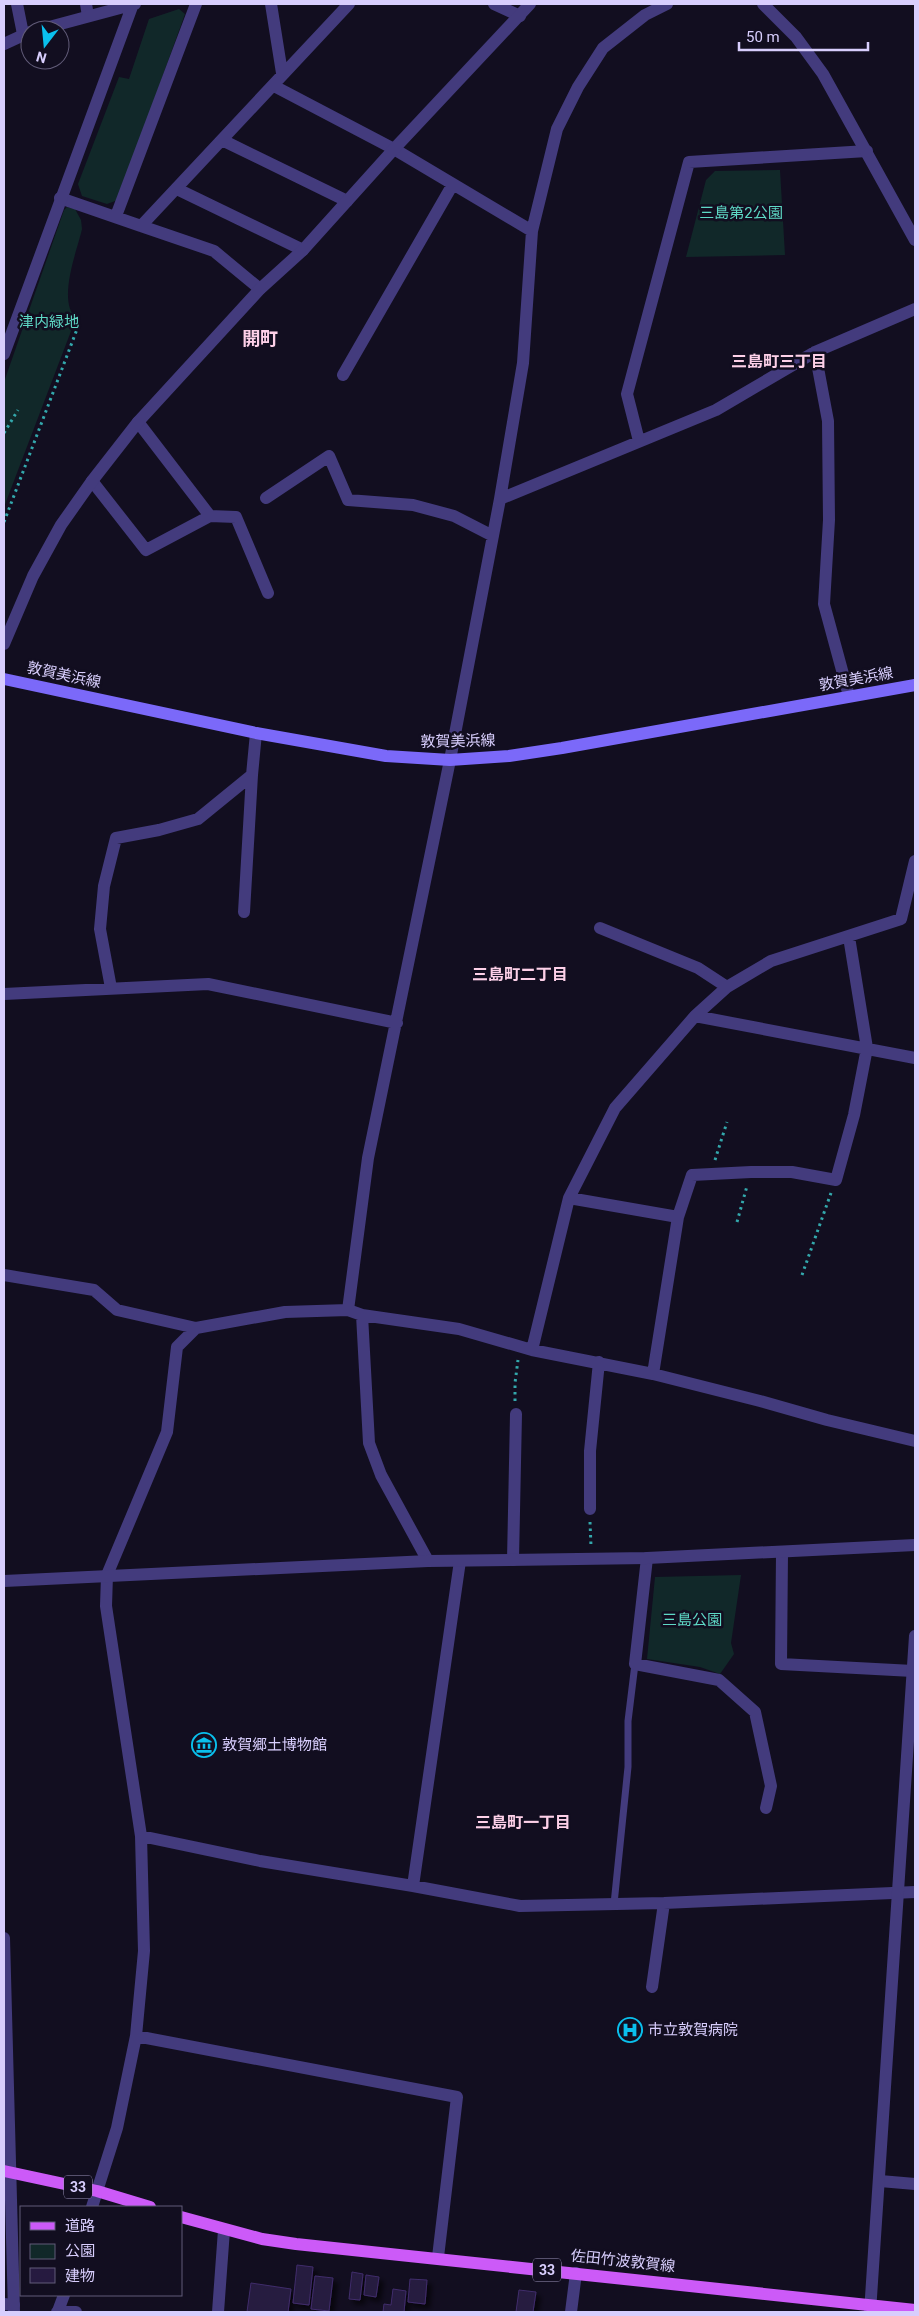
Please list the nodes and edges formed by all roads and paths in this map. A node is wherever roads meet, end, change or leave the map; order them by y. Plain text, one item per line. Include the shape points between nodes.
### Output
1 (17, 4) edge
2 (134, 4) edge
3 (196, 4) edge
4 (271, 4) edge
5 (349, 4) edge
6 (494, 4) edge
7 (530, 4) edge
8 (667, 4) edge
9 (763, 4) edge
10 (87, 10) edge
11 (520, 16) junction
12 (23, 20) edge
13 (62, 20) edge
14 (20, 36) edge
15 (4, 44) edge
16 (282, 73) junction
17 (274, 86) junction
18 (222, 140) junction
19 (394, 149) junction
20 (867, 151) junction
21 (453, 184) junction
22 (177, 189) junction
23 (60, 198) junction
24 (347, 202) junction
25 (116, 216) junction
26 (141, 226) junction
27 (532, 231) junction
28 (915, 240) edge
29 (303, 250) junction
30 (260, 289) junction
31 (915, 309) edge
32 (79, 324) dead end
33 (815, 352) junction
34 (4, 354) edge
35 (343, 375) dead end
36 (18, 410) dead end
37 (138, 422) junction
38 (4, 433) edge
39 (639, 441) junction
40 (92, 481) junction
41 (266, 498) dead end
42 (500, 499) junction
43 (210, 516) junction
44 (4, 522) edge
45 (493, 536) junction
46 (268, 593) dead end
47 (4, 644) edge
48 (4, 679) edge
49 (915, 685) edge
50 (849, 696) junction
51 (256, 733) junction
52 (450, 760) junction
53 (252, 775) junction
54 (915, 861) edge
55 (244, 912) dead end
56 (600, 928) dead end
57 (849, 937) junction
58 (727, 987) junction
59 (111, 988) junction
60 (4, 994) edge
61 (695, 1016) junction
62 (397, 1023) junction
63 (867, 1048) junction
64 (915, 1058) edge
65 (728, 1122) dead end
66 (751, 1172) junction
67 (710, 1175) junction
68 (836, 1180) junction
69 (569, 1198) junction
70 (678, 1216) junction
71 (737, 1222) dead end
72 (4, 1275) edge
73 (802, 1275) dead end
74 (348, 1310) junction
75 (362, 1315) junction
76 (196, 1328) junction
77 (526, 1348) junction
78 (599, 1362) junction
79 (653, 1374) junction
80 (516, 1414) joint
81 (915, 1441) edge
82 (590, 1509) joint
83 (915, 1545) edge
84 (782, 1553) junction
85 (647, 1558) junction
86 (513, 1560) junction
87 (591, 1560) junction
88 (428, 1561) junction
89 (460, 1561) junction
90 (107, 1575) junction
91 (4, 1581) edge
92 (915, 1636) edge
93 (635, 1664) junction
94 (913, 1671) junction
95 (766, 1808) dead end
96 (141, 1836) junction
97 (413, 1886) junction
98 (899, 1892) junction
99 (915, 1892) edge
100 (664, 1903) junction
101 (614, 1904) junction
102 (4, 1938) edge
103 (652, 1987) dead end
104 (136, 2036) junction
105 (7, 2171) edge
106 (880, 2181) junction
107 (915, 2184) edge
108 (97, 2191) junction
109 (92, 2206) edge
110 (147, 2206) edge
111 (182, 2217) edge
112 (224, 2230) junction
113 (438, 2258) junction
114 (576, 2273) junction
115 (64, 2296) edge
116 (11, 2307) edge
117 (871, 2308) edge
118 (915, 2310) edge
119 (58, 2312) edge
120 (76, 2312) edge
121 (218, 2312) edge
122 (571, 2312) edge

1 - 12 street
2 - 10 street
2 - 23 street
3 - 25 street
4 - 16 street
5 - 16 street
6 - 11 street
7 - 11 street
8 - 27 street via 645,14 603,48 578,87 558,128
9 - 20 street via 796,37 823,74
10 - 13 street
11 - 19 street
14 - 15 street
16 - 17 street
17 - 18 street
17 - 19 street
18 - 22 street
18 - 24 street
19 - 21 street
19 - 24 street
20 - 28 street
20 - 39 street via 689,162 626,394
21 - 27 street
21 - 35 street
22 - 26 street
22 - 29 street
23 - 25 street
23 - 34 street
24 - 29 street
25 - 26 street
26 - 30 street via 214,251
27 - 42 street via 523,363
29 - 30 street
30 - 37 street
31 - 33 street
32 - 44 path
33 - 39 street via 716,410
33 - 50 street via 828,421 829,520 824,604
36 - 38 path
37 - 40 street
37 - 43 street
39 - 42 street
40 - 43 street via 146,550
40 - 47 street via 61,525 33,576
41 - 45 street via 329,456 348,500 413,505 454,516
42 - 45 street
43 - 46 street via 236,517
45 - 52 street
48 - 51 main road, 敦賀美浜線
49 - 50 main road, 敦賀美浜線
50 - 52 main road, 敦賀美浜線 via 562,748
51 - 52 main road, 敦賀美浜線 via 386,756
51 - 53 street
52 - 62 street
53 - 55 street
53 - 59 street via 198,820 116,838 104,886 100,929
54 - 57 street via 901,919
56 - 58 street via 698,968
57 - 58 street via 771,962
57 - 63 street
58 - 61 street
59 - 60 street
59 - 62 street via 208,984
61 - 63 street
61 - 69 street via 614,1108
62 - 74 street via 368,1158
63 - 64 street
63 - 68 street via 854,1115
65 - 67 path
66 - 67 street
66 - 68 street via 792,1172
66 - 71 path
67 - 70 street via 692,1175
68 - 73 path
69 - 70 street
69 - 77 street
70 - 79 street
72 - 76 street via 94,1290 117,1310
74 - 75 street
74 - 76 street via 285,1312
75 - 77 street via 460,1329
75 - 88 street via 369,1443 381,1475
76 - 90 street via 177,1347 167,1432
77 - 78 street
77 - 80 path via 515,1383
78 - 79 street
78 - 82 street via 590,1451
79 - 81 street
80 - 86 street
82 - 87 path
83 - 84 street
84 - 85 street
84 - 94 street via 781,1664
85 - 87 street
85 - 93 street
86 - 87 street
86 - 89 street
88 - 89 street
88 - 90 street
89 - 97 street
90 - 91 street
90 - 96 street via 106,1606
92 - 94 street
93 - 95 street via 719,1680 755,1712 772,1786
93 - 101 lane
94 - 98 street
96 - 97 street via 260,1861
96 - 104 street via 144,1951
97 - 101 street via 520,1906
98 - 99 street
98 - 100 street
98 - 106 street
100 - 101 street
100 - 103 street
102 - 105 street
104 - 108 street via 117,2128
104 - 113 street via 457,2097
105 - 108 main road, 33
105 - 116 street
106 - 107 street
106 - 117 street
108 - 109 street
108 - 110 main road, 33
111 - 112 main road, 佐田竹波敦賀線 / 33
112 - 113 main road, 佐田竹波敦賀線 / 33 via 296,2244
112 - 121 street
113 - 114 main road, 佐田竹波敦賀線 / 33
114 - 117 main road, 佐田竹波敦賀線 / 33
114 - 122 street
115 - 119 street
117 - 118 main road, 佐田竹波敦賀線 / 33
119 - 120 street

